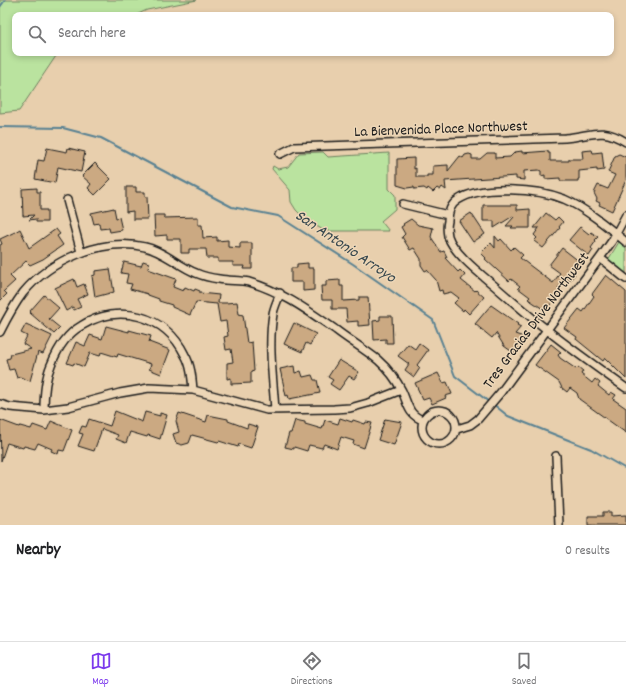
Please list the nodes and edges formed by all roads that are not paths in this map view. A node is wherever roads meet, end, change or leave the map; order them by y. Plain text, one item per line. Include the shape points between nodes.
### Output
1 (626, 142) edge
2 (280, 154) dead end
3 (67, 200) dead end
4 (403, 204) dead end
5 (448, 215) junction
6 (626, 215) edge
7 (616, 234) junction
8 (626, 242) edge
9 (81, 252) junction
10 (600, 258) junction
11 (626, 279) edge
12 (280, 293) junction
13 (547, 330) junction
14 (0, 332) edge
15 (626, 388) edge
16 (193, 390) junction
17 (401, 390) junction
18 (0, 404) edge
19 (44, 410) junction
20 (275, 410) junction
21 (424, 420) junction
22 (457, 429) junction
23 (556, 456) dead end
24 (560, 525) edge

1 - 2 street, La Bienvenida Place Northwest via 615,135 603,133 565,138 294,148
3 - 9 street
4 - 5 street
5 - 7 street via 457,200 470,194 485,191 543,192 580,208
5 - 13 street via 448,236 460,254
6 - 7 street, Tres Gracias Drive Northwest
7 - 8 street
7 - 10 street, Tres Gracias Drive Northwest
9 - 12 street via 114,244 146,247 195,273 218,279 248,282
9 - 14 street via 40,276 24,292
10 - 11 street
10 - 13 street, Tres Gracias Drive Northwest
12 - 17 street via 379,361
12 - 20 street via 274,312 271,339
13 - 15 street
13 - 22 street, Tres Gracias Drive Northwest via 478,419
16 - 19 street via 149,388
16 - 19 street via 185,355 171,334 148,319 112,314 79,327 58,350 46,379
16 - 20 street
17 - 20 street via 368,404 350,408
17 - 21 street via 410,412 416,418
18 - 19 street
21 - 22 street via 432,412 444,411 453,418
21 - 22 street, Tres Gracias Drive Northwest via 423,432 428,441 434,444 447,443
23 - 24 street

